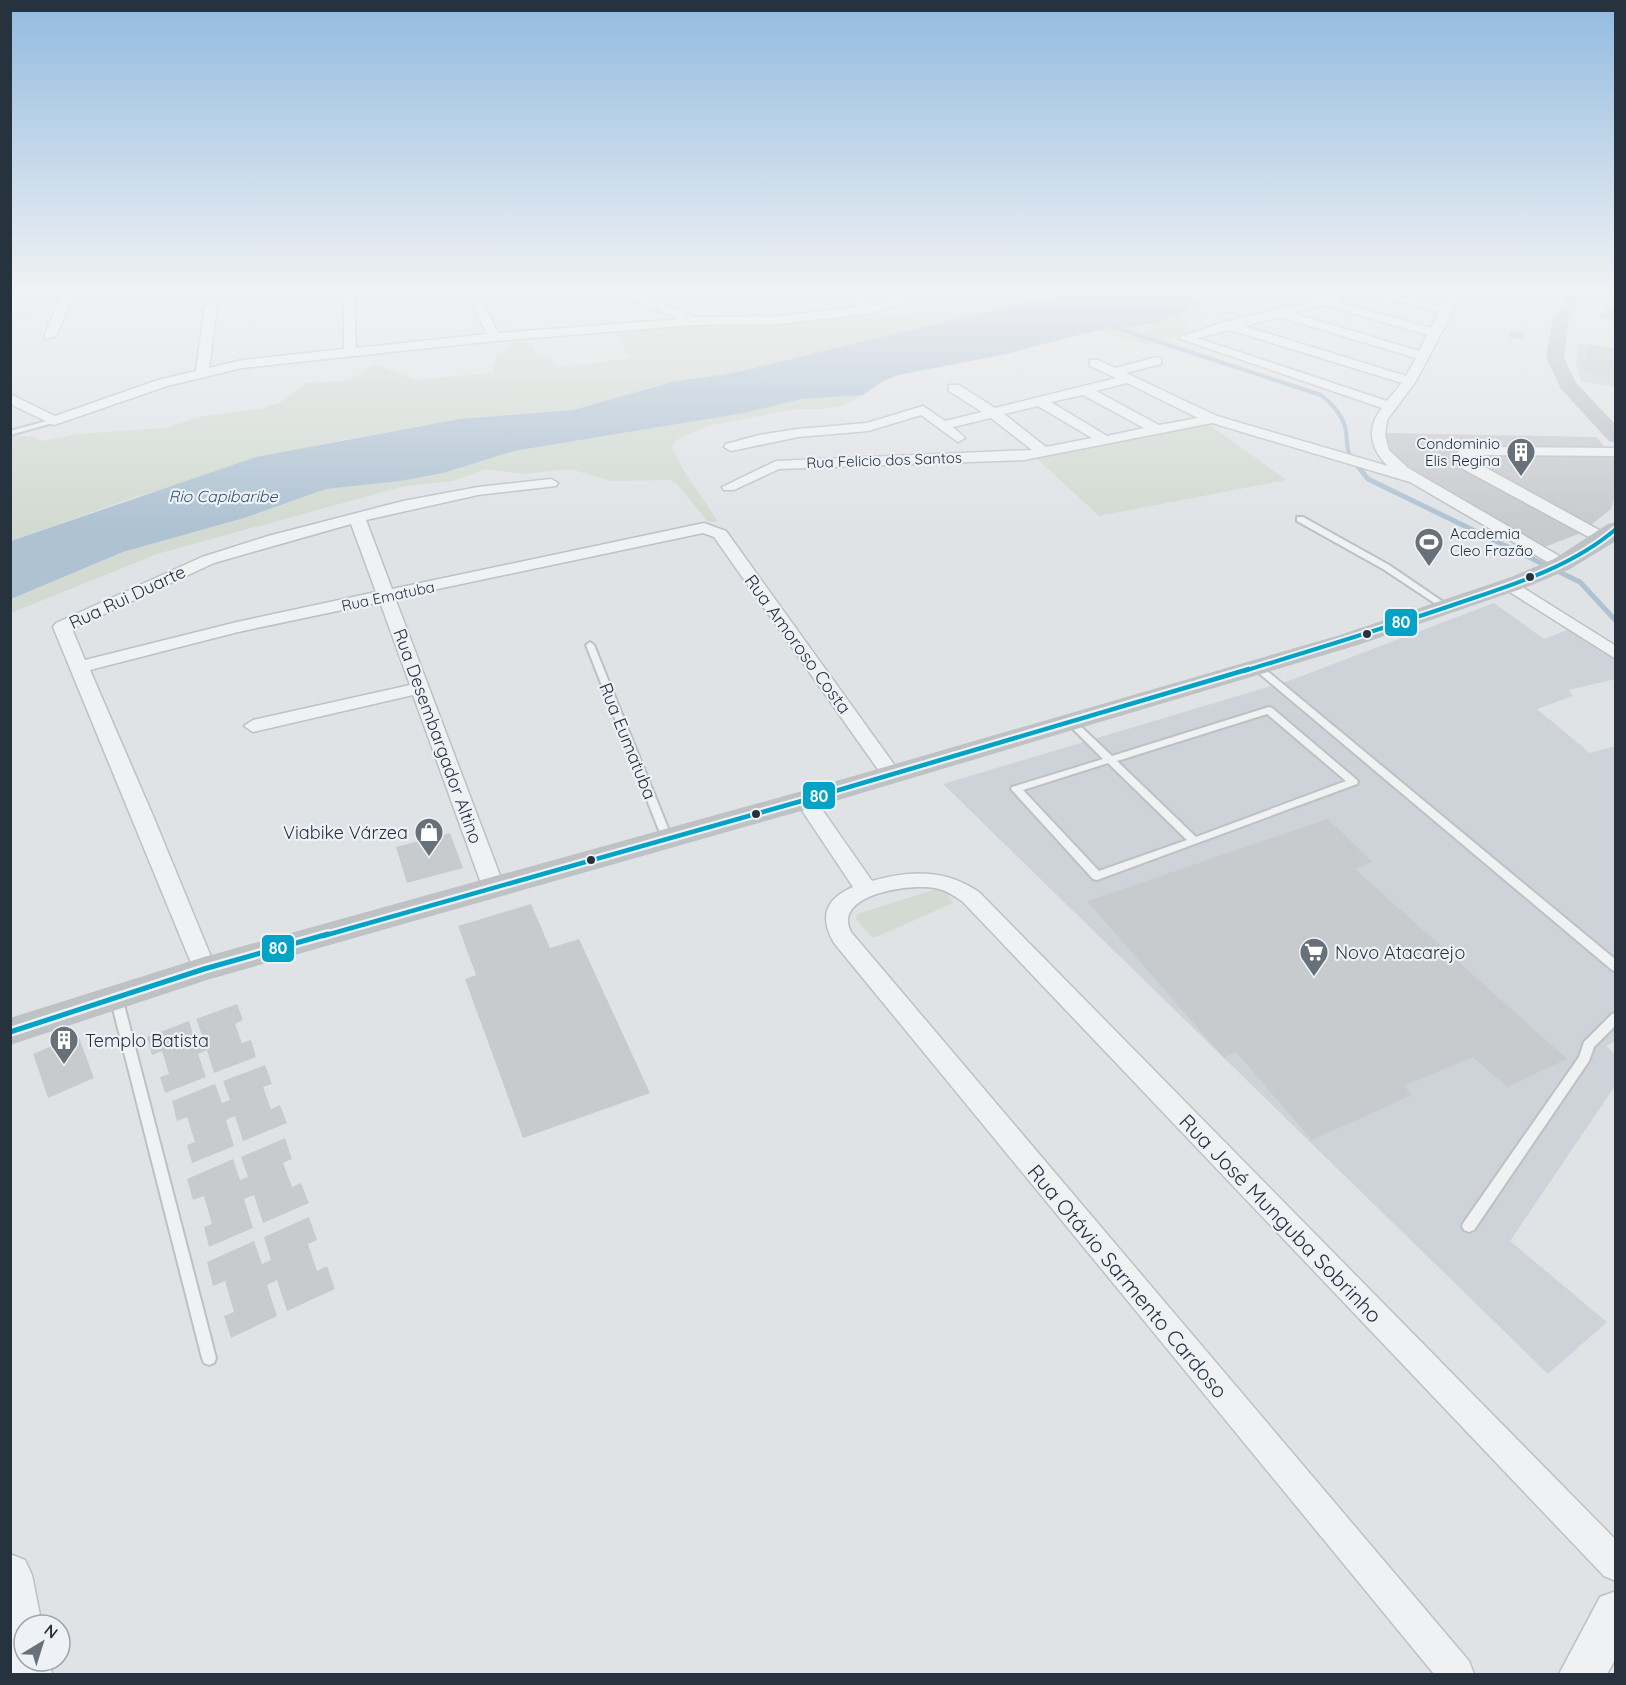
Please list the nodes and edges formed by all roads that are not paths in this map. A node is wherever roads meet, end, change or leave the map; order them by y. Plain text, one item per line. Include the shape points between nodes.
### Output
1 (202, 371) edge
2 (1112, 371) edge
3 (1120, 371) edge
4 (1281, 371) edge
5 (1376, 371) edge
6 (1415, 371) edge
7 (1561, 371) edge
8 (1115, 372) junction
9 (1129, 379) junction
10 (1410, 381) junction
11 (954, 388) dead end
12 (1084, 390) junction
13 (10, 398) edge
14 (1041, 402) junction
15 (1390, 406) junction
16 (995, 414) junction
17 (1212, 419) junction
18 (54, 421) junction
19 (945, 425) junction
20 (1155, 429) junction
21 (10, 433) edge
22 (958, 438) dead end
23 (1615, 440) edge
24 (1106, 441) junction
25 (731, 447) dead end
26 (1043, 452) junction
27 (1415, 479) junction
28 (551, 483) dead end
29 (729, 487) dead end
30 (357, 518) junction
31 (1300, 519) dead end
32 (696, 528) joint
33 (1610, 534) edge
34 (1555, 567) junction
35 (1511, 585) junction
36 (386, 598) junction
37 (1448, 608) junction
38 (590, 645) dead end
39 (1616, 654) edge
40 (81, 667) junction
41 (1257, 667) junction
42 (420, 688) junction
43 (1071, 722) junction
44 (253, 726) dead end
45 (1110, 760) junction
46 (891, 774) junction
47 (805, 800) junction
48 (667, 838) junction
49 (1194, 842) junction
50 (494, 886) junction
51 (866, 889) junction
52 (1616, 967) edge
53 (204, 969) junction
54 (116, 996) junction
55 (1616, 1017) edge
56 (10, 1032) edge
57 (1469, 1227) dead end
58 (209, 1358) dead end
59 (1616, 1564) edge
60 (10, 1575) edge
61 (16, 1613) edge
62 (1616, 1613) edge
63 (1456, 1674) edge
64 (1581, 1674) edge

1 - 18 street
2 - 8 street
3 - 8 street
4 - 15 street
5 - 10 street
6 - 10 street
7 - 23 main road via 1568,385
8 - 9 street
9 - 12 street, Rua Felicio dos Santos
9 - 17 street
10 - 15 street
11 - 16 street
12 - 14 street, Rua Felicio dos Santos
12 - 20 street
13 - 18 street
14 - 16 street, Rua Felicio dos Santos
14 - 24 street
15 - 27 street via 1378,425 1381,451 1392,464
16 - 19 street, Rua Felicio dos Santos
16 - 26 street
17 - 20 street, Rua Felicio dos Santos
17 - 27 street, Rua Felicio dos Santos
18 - 21 lane
19 - 22 street, Rua Felicio dos Santos
19 - 25 street, Rua Felicio dos Santos via 923,410 868,427 798,433
20 - 24 street, Rua Felicio dos Santos
23 - 33 street via 1467,452 1460,458 1468,466
24 - 26 street, Rua Felicio dos Santos
26 - 29 street, Rua Felicio dos Santos via 1002,457 776,465
27 - 34 street
28 - 30 street, Rua Rui Duarte via 478,491
30 - 36 street, Rua Desembargador Altino
30 - 40 street, Rua Rui Duarte via 208,560 62,627
31 - 37 lane via 1386,567
32 - 36 street, Rua Ematuba
32 - 46 street, Rua Amoroso Costa via 720,534
33 - 34 main road
34 - 35 main road
35 - 37 main road
35 - 39 street
36 - 40 street, Rua Ematuba via 237,627
36 - 42 street, Rua Desembargador Altino
37 - 41 main road
38 - 48 lane, Rua Eumatuba
40 - 53 street, Rua Rui Duarte
41 - 43 main road
41 - 52 lane
42 - 44 street
42 - 50 street, Rua Desembargador Altino
43 - 45 lane
43 - 46 main road
45 - 49 lane
45 - 49 lane via 1016,789 1097,876
45 - 49 lane via 1269,710 1353,783
46 - 47 main road
47 - 48 main road
47 - 51 street
48 - 50 main road
50 - 53 main road
51 - 59 street, Rua José Munguba Sobrinho via 922,879 940,881 972,897
51 - 63 street, Rua Otávio Sarmento Cardoso via 838,910 835,923 842,937
53 - 54 main road
54 - 56 main road
54 - 58 lane
55 - 57 lane via 1588,1045 1585,1058
60 - 61 street
62 - 64 street

